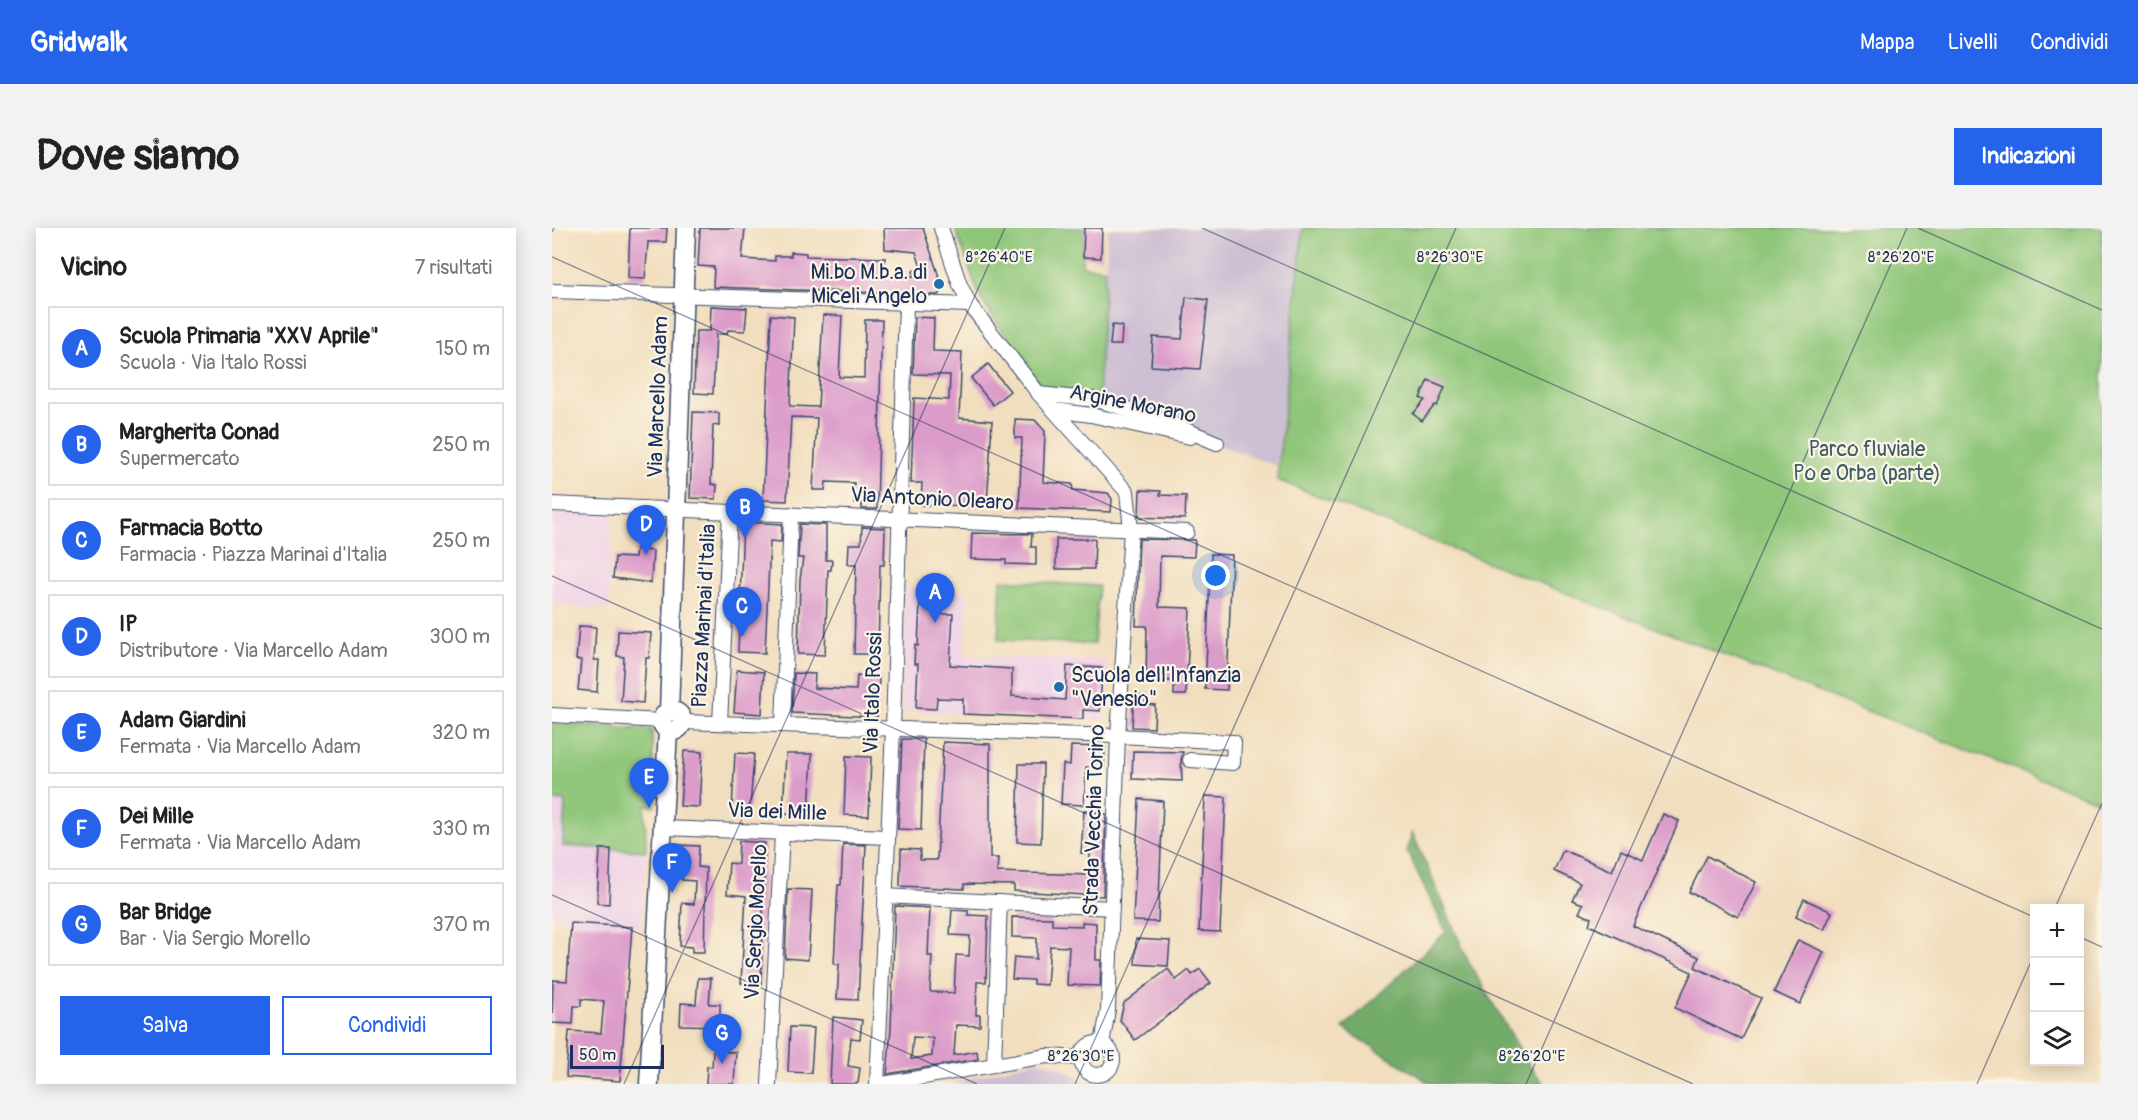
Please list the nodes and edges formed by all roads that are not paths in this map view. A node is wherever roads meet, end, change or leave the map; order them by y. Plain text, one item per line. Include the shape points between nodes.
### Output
1 (686, 228) edge
2 (940, 228) edge
3 (552, 291) edge
4 (684, 297) junction
5 (906, 304) junction
6 (970, 305) junction
7 (1039, 394) junction
8 (1054, 410) junction
9 (552, 504) edge
10 (676, 509) junction
11 (730, 512) junction
12 (791, 514) junction
13 (899, 518) junction
14 (1131, 530) junction
15 (1187, 532) dead end
16 (552, 715) edge
17 (670, 721) junction
18 (720, 723) junction
19 (783, 725) junction
20 (893, 729) junction
21 (1118, 736) junction
22 (1190, 760) dead end
23 (664, 828) junction
24 (782, 834) junction
25 (888, 837) junction
26 (885, 896) junction
27 (1000, 902) junction
28 (1112, 908) junction
29 (1102, 1044) junction
30 (1081, 1058) junction
31 (994, 1064) junction
32 (1105, 1079) edge
33 (649, 1084) edge
34 (769, 1084) edge
35 (878, 1084) edge
36 (883, 1084) edge

1 - 4 main road, Via Marcello Adam
2 - 6 street, Strada Vecchia Torino
3 - 4 street
4 - 5 street
4 - 10 main road, Via Marcello Adam
5 - 6 street
5 - 13 street, Via Italo Rossi
6 - 7 street, Strada Vecchia Torino
7 - 8 street, Strada Vecchia Torino
7 - 8 street, Argine Morano via 1097,400 1157,418 1211,441
8 - 14 street, Strada Vecchia Torino via 1127,492
9 - 10 street, Via Antonio Olearo
10 - 11 street, Via Antonio Olearo
10 - 17 main road, Via Marcello Adam
11 - 12 street, Via Antonio Olearo
11 - 18 street, Piazza Marinai d'Italia
12 - 13 street, Via Antonio Olearo
12 - 19 street
13 - 14 street, Via Antonio Olearo
13 - 20 street, Via Italo Rossi
14 - 15 street, Via Antonio Olearo
14 - 21 street, Strada Vecchia Torino
16 - 17 street
17 - 18 street
17 - 23 main road, Via Marcello Adam
18 - 19 street
19 - 20 street
20 - 21 street
20 - 25 street, Via Italo Rossi
21 - 22 street via 1234,742 1233,763
21 - 28 street, Strada Vecchia Torino
23 - 24 street, Via dei Mille
23 - 33 main road, Via Marcello Adam
24 - 25 street, Via dei Mille
24 - 34 street, Via Sergio Morello
25 - 26 street, Via Italo Rossi
26 - 27 street
26 - 35 street, Via Italo Rossi
27 - 28 street
27 - 31 street
28 - 29 street, Strada Vecchia Torino via 1108,1010
29 - 30 street via 1088,1046
29 - 32 street via 1110,1049 1114,1059
30 - 31 street via 1047,1056
30 - 32 street via 1088,1072
31 - 36 street

